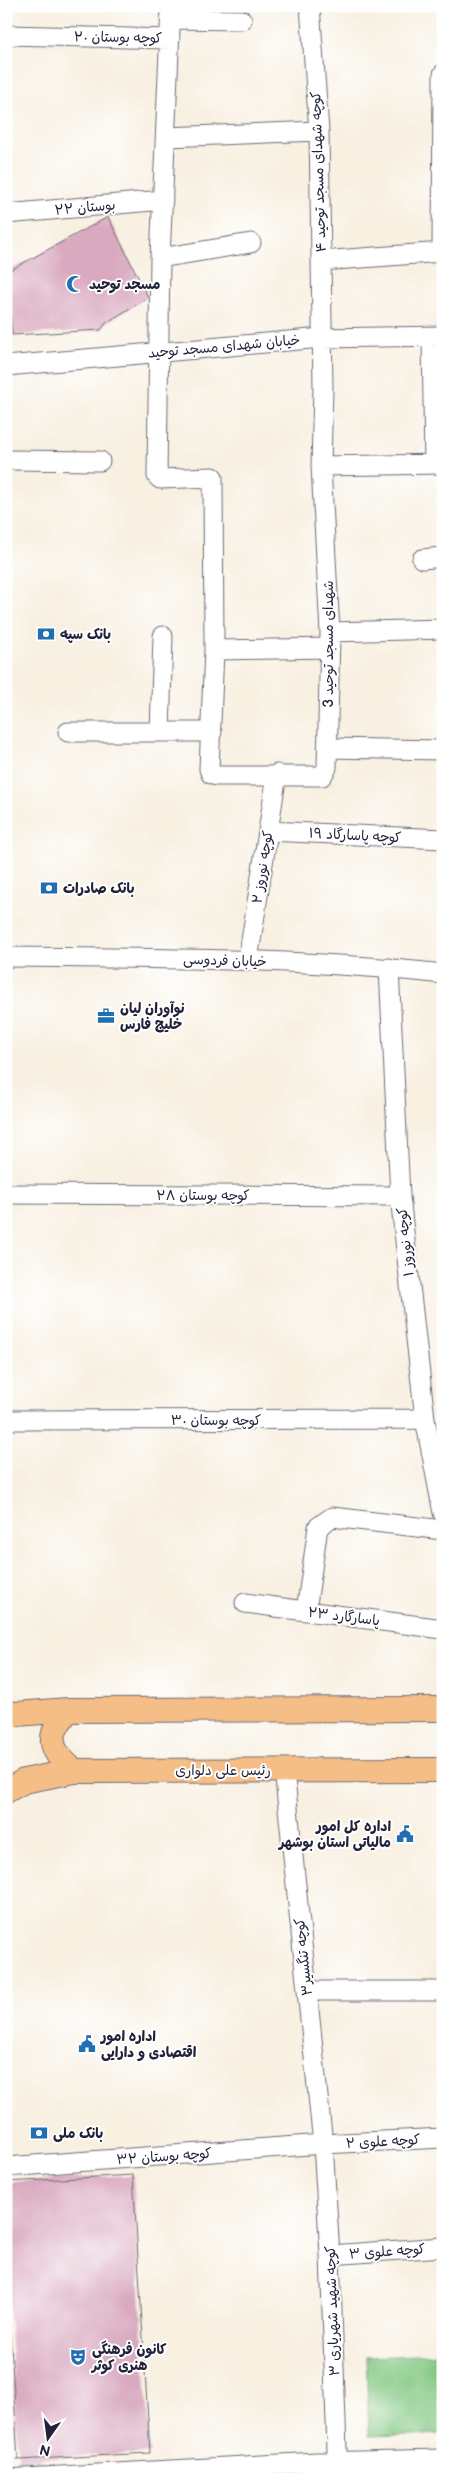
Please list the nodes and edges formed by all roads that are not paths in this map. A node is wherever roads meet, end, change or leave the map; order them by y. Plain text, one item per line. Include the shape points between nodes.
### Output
1 (310, 6) edge
2 (171, 13) edge
3 (242, 20) dead end
4 (6, 35) edge
5 (170, 39) junction
6 (443, 74) edge
7 (318, 131) junction
8 (166, 137) junction
9 (163, 200) junction
10 (6, 214) edge
11 (251, 243) dead end
12 (442, 252) edge
13 (160, 258) junction
14 (321, 261) junction
15 (437, 337) edge
16 (322, 338) junction
17 (158, 352) junction
18 (6, 366) edge
19 (6, 460) edge
20 (100, 461) dead end
21 (438, 464) edge
22 (322, 466) junction
23 (443, 557) edge
24 (422, 559) dead end
25 (443, 629) edge
26 (163, 636) dead end
27 (330, 640) junction
28 (214, 650) junction
29 (68, 732) dead end
30 (160, 732) junction
31 (212, 732) junction
32 (327, 748) junction
33 (443, 750) edge
34 (277, 774) junction
35 (268, 831) junction
36 (443, 839) edge
37 (6, 957) edge
38 (248, 960) junction
39 (389, 968) junction
40 (443, 974) edge
41 (6, 1194) edge
42 (400, 1196) junction
43 (6, 1420) edge
44 (425, 1420) junction
45 (443, 1513) edge
46 (443, 1530) edge
47 (246, 1603) dead end
48 (306, 1611) junction
49 (443, 1629) edge
50 (443, 1709) edge
51 (68, 1710) junction
52 (6, 1712) edge
53 (284, 1770) junction
54 (443, 1770) edge
55 (74, 1771) junction
56 (6, 1791) edge
57 (307, 1991) junction
58 (443, 1991) edge
59 (443, 2138) edge
60 (322, 2144) junction
61 (6, 2167) edge
62 (443, 2247) edge
63 (330, 2255) junction
64 (443, 2459) edge
65 (338, 2470) edge
66 (318, 2473) edge
67 (443, 2475) edge
68 (6, 2478) edge

1 - 7 street, کوچه شهدای مسجد توحید ۴
2 - 3 street, کوچه بوستان ۲۰
2 - 5 street, کوچه بوستان ۲۰
4 - 5 street, کوچه بوستان ۲۰
5 - 8 street
6 - 12 street
7 - 8 street
7 - 14 street, کوچه شهدای مسجد توحید ۴
8 - 9 street
9 - 10 street, بوستان ۲۲
9 - 13 street
11 - 13 street
12 - 14 street
13 - 17 street
14 - 16 street, کوچه شهدای مسجد توحید ۴
15 - 16 street, خیابان شهدای مسجد توحید
15 - 21 street
16 - 17 street, خیابان شهدای مسجد توحید
16 - 22 street, کوچه شهدای مسجد توحید ۴
17 - 18 street, خیابان شهدای مسجد توحید
17 - 28 street via 157,476 160,479 213,478
19 - 20 street
21 - 22 street
22 - 27 street, شهدای مسجد توحید 3
23 - 24 street
25 - 27 street
26 - 30 street
27 - 28 street
27 - 32 street, شهدای مسجد توحید 3
28 - 31 street
29 - 30 street
30 - 31 street
31 - 34 street via 211,774
32 - 33 street
32 - 34 street, شهدای مسجد توحید 3 via 326,772 322,776
34 - 35 street, کوچه نوروز ۲
35 - 36 street, کوچه پاسارگاد ۱۹
35 - 38 street, کوچه نوروز ۲
37 - 38 street, خیابان فردوسی
38 - 39 street, خیابان فردوسی
39 - 40 street, خیابان فردوسی
39 - 42 street, کوچه نوروز ۱
41 - 42 street, کوچه بوستان ۲۸
42 - 44 street, کوچه نوروز ۱
43 - 44 street, کوچه بوستان ۳۰
44 - 45 street, کوچه نوروز ۱
46 - 48 street via 332,1516 324,1520 318,1527
47 - 48 street, پاسارگارد ۲۳
48 - 49 street, پاسارگارد ۲۳
50 - 51 main road
51 - 52 main road
51 - 55 main road via 57,1724 52,1739 57,1756
53 - 54 main road, رئیس علی دلواری
53 - 55 main road, رئیس علی دلواری
53 - 57 street, کوچه تنگسیر۳
55 - 56 main road, رئیس علی دلواری via 24,1781
57 - 58 street
57 - 60 street, کوچه تنگسیر۳
59 - 60 street, کوچه علوی ۲
60 - 61 street, کوچه بوستان ۳۲
60 - 63 street, کوچه شهید شهریاری ۳
62 - 63 street, کوچه علوی ۳
63 - 65 street, کوچه شهید شهریاری ۳
64 - 65 street
65 - 66 street
65 - 67 street
66 - 68 street

